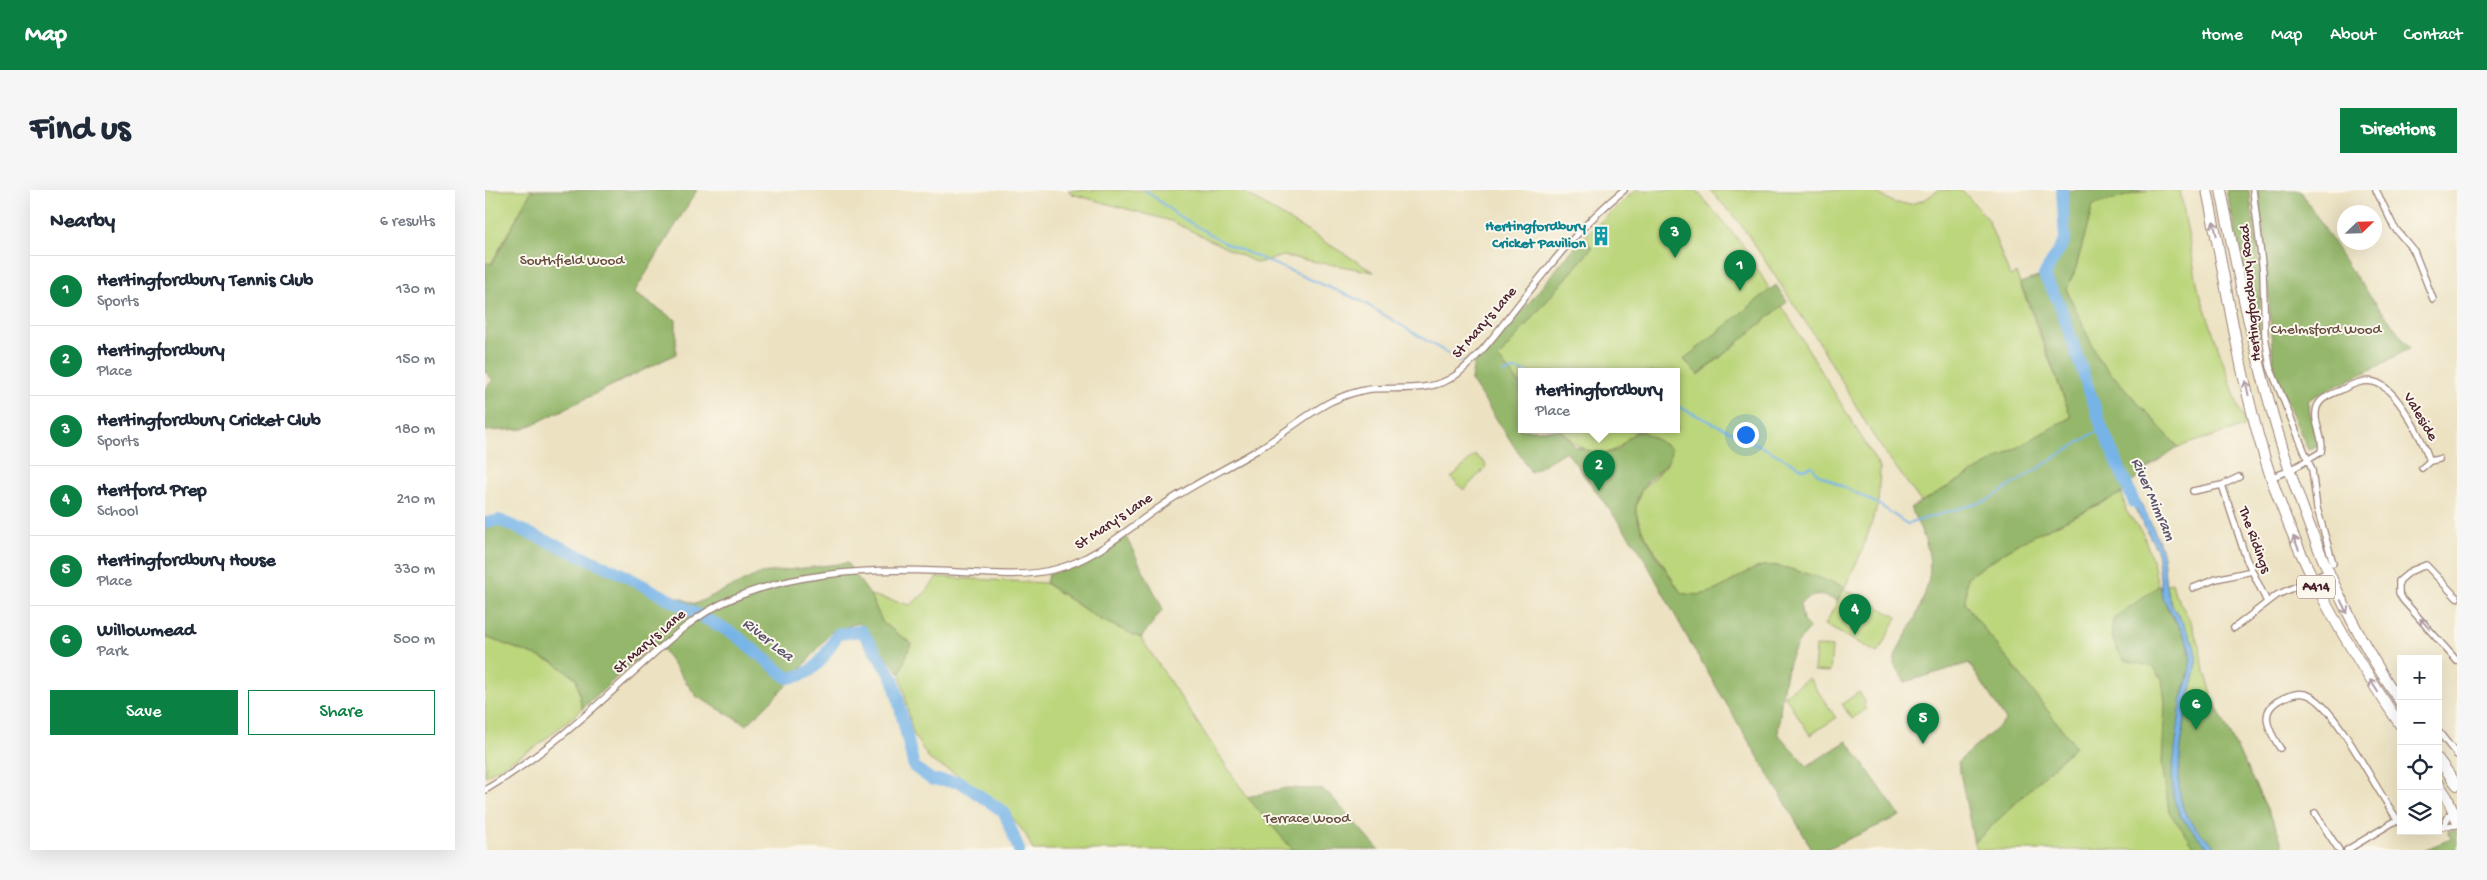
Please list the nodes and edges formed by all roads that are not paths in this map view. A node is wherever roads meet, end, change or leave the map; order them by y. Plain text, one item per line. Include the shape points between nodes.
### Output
1 (1623, 190) edge
2 (2207, 190) edge
3 (2221, 190) edge
4 (2253, 190) edge
5 (2377, 190) edge
6 (2433, 299) dead end
7 (2439, 459) dead end
8 (2308, 461) junction
9 (2430, 462) junction
10 (2422, 468) dead end
11 (2289, 471) junction
12 (2239, 477) dead end
13 (2272, 477) junction
14 (2222, 485) junction
15 (2193, 491) dead end
16 (2330, 567) junction
17 (2252, 571) junction
18 (2312, 579) junction
19 (2193, 588) dead end
20 (2457, 598) edge
21 (2267, 602) junction
22 (2234, 628) dead end
23 (2457, 661) edge
24 (2399, 700) edge
25 (2397, 720) edge
26 (2442, 736) edge
27 (2280, 748) dead end
28 (2457, 756) edge
29 (2442, 764) edge
30 (2457, 785) edge
31 (485, 790) edge
32 (2442, 790) edge
33 (2457, 797) edge
34 (2452, 808) junction
35 (2315, 813) dead end
36 (2397, 819) edge
37 (2457, 820) edge
38 (2397, 823) edge
39 (2442, 824) edge
40 (2457, 825) edge
41 (2442, 826) edge
42 (2339, 850) edge
43 (2347, 850) edge

1 - 31 street, St Mary's Lane via 1579,231 1492,339 1453,377 1413,389 1355,392 1331,402 1262,448 1183,491 1083,559 1053,570 1009,574 927,570 845,572 758,589 706,611 545,749
13 -> 2 highway, A414 via 2249,396
3 - 11 highway, A414 via 2256,356
4 - 8 street, Hertingfordbury Road via 2263,272 2269,367
5 - 6 street via 2395,227 2414,251
7 - 9 street, Valeside
8 - 9 street, Valeside via 2322,449 2315,417 2317,406 2323,398 2358,382 2368,381 2380,384 2391,394 2417,433
8 - 11 street, Valeside
8 - 16 street, Hertingfordbury Road
9 - 10 street, Valeside
11 - 13 street, Valeside
11 - 16 highway, A414 via 2307,524
12 - 14 street
18 -> 13 highway, A414
14 - 15 street
14 - 17 street, The Ridings
16 - 18 street
16 -> 24 highway, A414 via 2360,639
17 - 19 street
17 - 21 street, The Ridings
18 - 21 street
25 -> 18 highway, A414 via 2347,644
23 -> 20 street via 2399,593 2399,580 2421,566 2429,566
21 - 22 street
26 - 28 street
27 - 36 street via 2269,728 2267,715 2271,705 2297,694 2313,697 2347,739
29 - 30 highway
32 - 34 highway
33 - 34 highway
34 - 37 highway
34 - 39 street
35 - 42 street
38 - 43 street
40 - 41 street

